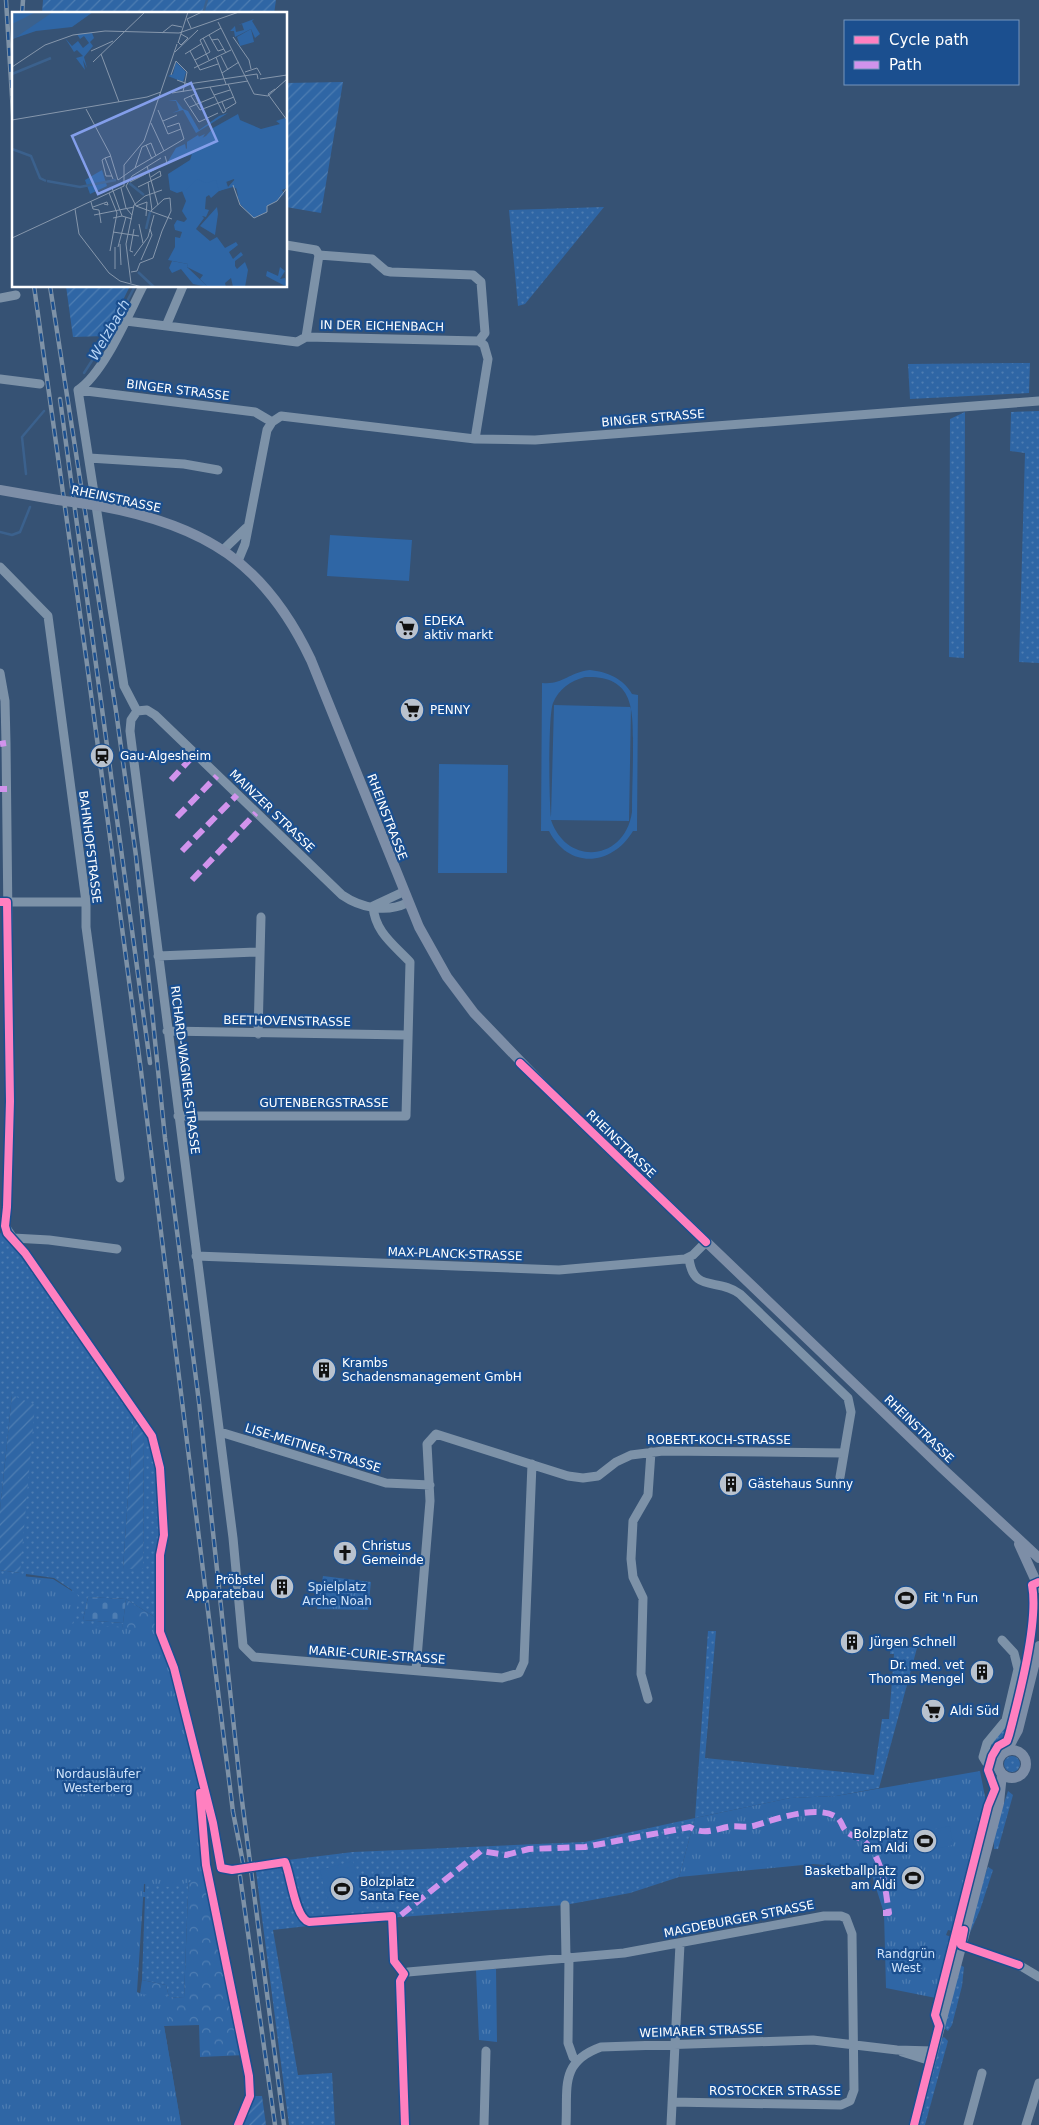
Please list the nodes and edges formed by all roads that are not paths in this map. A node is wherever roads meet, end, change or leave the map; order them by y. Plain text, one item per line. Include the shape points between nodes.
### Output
1 (288, 245) edge
2 (319, 255) junction
3 (142, 288) edge
4 (182, 288) edge
5 (16, 295) dead end
6 (0, 298) edge
7 (126, 321) junction
8 (166, 326) junction
9 (306, 337) junction
10 (479, 341) junction
11 (0, 379) edge
12 (40, 384) dead end
13 (78, 390) junction
14 (1039, 401) edge
15 (272, 422) junction
16 (476, 439) junction
17 (89, 458) junction
18 (218, 470) dead end
19 (0, 490) edge
20 (247, 526) junction
21 (224, 550) junction
22 (238, 560) junction
23 (0, 568) edge
24 (0, 673) edge
25 (137, 711) junction
26 (3, 743) edge
27 (4, 789) edge
28 (403, 892) junction
29 (3, 902) edge
30 (86, 902) junction
31 (408, 903) junction
32 (373, 906) junction
33 (261, 917) dead end
34 (259, 952) junction
35 (158, 956) junction
36 (167, 1031) junction
37 (258, 1034) junction
38 (407, 1035) junction
39 (178, 1116) junction
40 (120, 1178) dead end
41 (706, 1242) junction
42 (117, 1249) dead end
43 (196, 1256) junction
44 (689, 1258) junction
45 (220, 1432) junction
46 (651, 1452) junction
47 (844, 1453) junction
48 (532, 1464) junction
49 (840, 1477) dead end
50 (430, 1485) junction
51 (1015, 1537) junction
52 (1038, 1557) edge
53 (1039, 1588) edge
54 (1002, 1640) dead end
55 (1039, 1646) edge
56 (416, 1670) junction
57 (648, 1699) dead end
58 (1018, 1730) junction
59 (1020, 1752) junction
60 (1002, 1762) junction
61 (1014, 1778) junction
62 (998, 1803) junction
63 (565, 1905) dead end
64 (680, 1944) junction
65 (961, 1945) junction
66 (568, 1958) junction
67 (1039, 1977) edge
68 (675, 2045) junction
69 (853, 2045) junction
70 (486, 2051) dead end
71 (932, 2056) junction
72 (576, 2060) junction
73 (982, 2073) dead end
74 (1039, 2083) edge
75 (672, 2102) junction
76 (406, 2125) edge
77 (484, 2125) edge
78 (566, 2125) edge
79 (671, 2125) edge
80 (914, 2125) edge
81 (968, 2125) edge
82 (1026, 2125) edge

1 - 2 street via 316,250
2 - 9 street
2 - 10 street via 372,258 391,272 473,275 481,282 485,333
3 - 7 street
4 - 8 street
5 - 6 street
7 - 8 street, IN DER EICHENBACH
7 - 13 street via 89,383
8 - 9 street, IN DER EICHENBACH via 298,342
9 - 10 street, IN DER EICHENBACH
10 - 16 street via 484,345 488,359
11 - 12 street
13 - 15 street, BINGER STRASSE via 255,412
13 - 17 street
14 - 16 street, BINGER STRASSE via 535,440
15 - 16 street, BINGER STRASSE via 286,416
15 - 20 street via 266,434
17 - 18 street via 184,464
17 - 25 street via 124,686
19 - 21 main road, RHEINSTRASSE, bridge via 136,513 177,526
20 - 21 street via 242,535
20 - 22 street via 245,544
21 - 22 main road, RHEINSTRASSE
22 - 28 main road, RHEINSTRASSE via 278,602 302,641 333,710
23 - 30 street, BAHNHOFSTRASSE via 48,616
24 - 26 street via 5,701
25 - 32 street, MAINZER STRASSE via 147,710 155,715 342,895 354,902
25 - 35 street, RICHARD-WAGNER-STRASSE via 131,720 130,731
26 - 27 street
27 - 29 street
28 - 31 main road, RHEINSTRASSE
28 - 32 street
29 - 30 street
29 - 42 street via 10,1101 7,1233 13,1238
30 - 40 street, BAHNHOFSTRASSE via 86,927
31 - 32 street, MAINZER STRASSE via 385,909
31 - 41 main road, RHEINSTRASSE via 447,977 486,1028
32 - 38 street, GUTENBERGSTRASSE via 374,919 380,931 410,962
33 - 34 street
34 - 35 street
34 - 37 street
35 - 36 street, RICHARD-WAGNER-STRASSE
36 - 37 street, BEETHOVENSTRASSE
36 - 39 street, RICHARD-WAGNER-STRASSE
37 - 38 street, BEETHOVENSTRASSE
38 - 39 street, GUTENBERGSTRASSE via 406,1116
39 - 43 street, RICHARD-WAGNER-STRASSE
41 - 44 street
41 - 51 main road, RHEINSTRASSE
43 - 44 street, MAX-PLANCK-STRASSE via 559,1270
43 - 45 street, RICHARD-WAGNER-STRASSE
44 - 47 street via 697,1280 736,1291 848,1398 851,1412
45 - 50 street, LISE-MEITNER-STRASSE via 386,1483
45 - 56 street, MARIE-CURIE-STRASSE via 243,1646 247,1653 254,1657 295,1662
46 - 47 street, ROBERT-KOCH-STRASSE
46 - 48 street, ROBERT-KOCH-STRASSE via 631,1455 598,1476 583,1478
46 - 57 street via 648,1495 633,1521 631,1559 633,1577 643,1598 641,1674
47 - 49 street
48 - 50 street, ROBERT-KOCH-STRASSE via 436,1434 430,1439 427,1451
48 - 56 street, MARIE-CURIE-STRASSE via 524,1662 519,1673 502,1678
50 - 56 street
51 - 52 main road, RHEINSTRASSE
51 - 53 main road
54 - 60 street via 1014,1653 1018,1669 1006,1720 987,1743 983,1757
55 - 58 main road
58 - 59 main road
58 - 60 main road
59 - 60 main road
59 - 61 main road via 1026,1760 1026,1768 1022,1775
60 - 61 main road
60 - 62 main road
61 - 62 main road
62 - 65 main road
63 - 66 street
64 - 66 street, MAGDEBURGER STRASSE
64 - 68 street
64 - 69 street, MAGDEBURGER STRASSE via 738,1930 824,1916 846,1918 852,1934
65 - 67 street via 1019,1965
65 - 71 main road
66 - 72 street via 568,2044
66 - 76 street, MAGDEBURGER STRASSE via 450,1967 404,1974 400,1981
68 - 69 street, WEIMARER STRASSE via 812,2040
68 - 72 street, WEIMARER STRASSE via 601,2047
68 - 75 street
69 - 71 street, WEIMARER STRASSE
69 - 75 street, ROSTOCKER STRASSE via 854,2090 846,2104
70 - 77 street
71 - 80 main road
72 - 78 street via 568,2077
73 - 81 street
74 - 82 street
75 - 79 street

